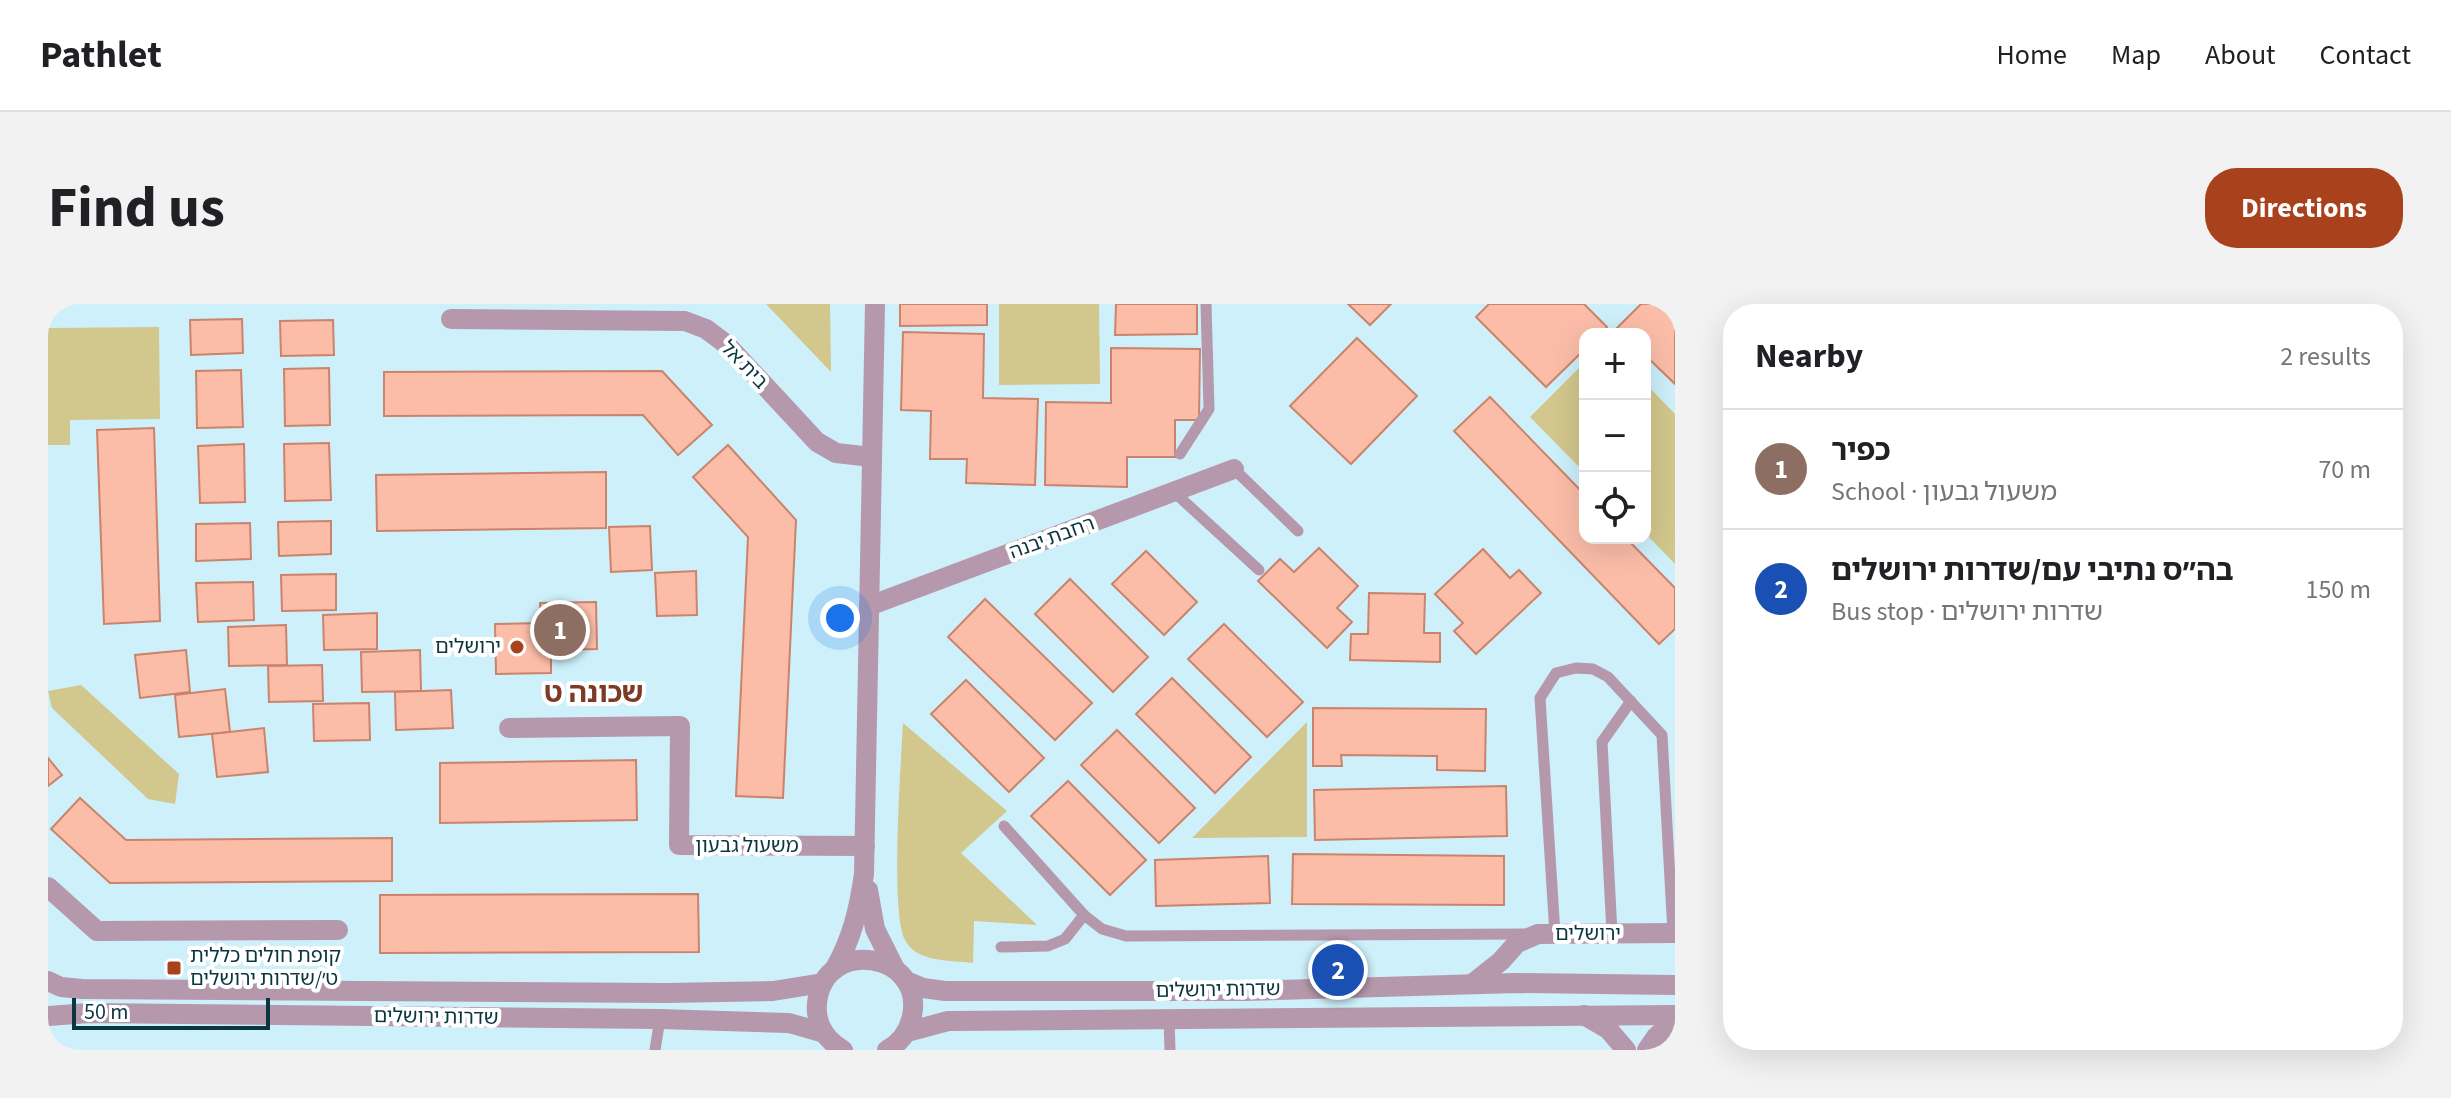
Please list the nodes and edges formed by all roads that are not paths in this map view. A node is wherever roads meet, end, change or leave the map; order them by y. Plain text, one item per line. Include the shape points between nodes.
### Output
1 (875, 304) edge
2 (1206, 304) edge
3 (451, 319) dead end
4 (1180, 454) dead end
5 (872, 457) junction
6 (1234, 469) joint
7 (1174, 492) junction
8 (1298, 531) dead end
9 (1259, 570) dead end
10 (869, 606) junction
11 (1631, 701) junction
12 (509, 728) dead end
13 (1004, 826) dead end
14 (865, 846) junction
15 (864, 874) junction
16 (48, 887) edge
17 (1084, 915) junction
18 (338, 930) dead end
19 (1612, 933) junction
20 (1674, 933) edge
21 (1546, 934) junction
22 (1001, 947) dead end
23 (900, 975) junction
24 (829, 977) junction
25 (48, 981) edge
26 (1472, 984) junction
27 (1675, 985) edge
28 (1584, 1015) junction
29 (48, 1016) edge
30 (1169, 1018) junction
31 (1675, 1018) edge
32 (660, 1019) junction
33 (907, 1032) junction
34 (834, 1044) edge
35 (655, 1050) edge
36 (887, 1050) edge
37 (1170, 1050) edge
38 (1626, 1050) edge
39 (1647, 1050) edge

1 - 5 street
2 - 4 lane via 1209,409
3 - 5 street, בית אל via 685,321 726,344 817,442 836,453
5 - 10 street
6 - 7 street, רחבת יבנה
6 - 8 lane
7 - 9 lane
7 - 10 street, רחבת יבנה
10 - 14 street
11 - 19 lane via 1602,742
11 - 20 lane via 1662,735
11 - 21 lane via 1608,677 1576,668 1556,673 1540,698
12 - 14 street, משעול גבעון via 680,726 679,845
13 - 17 lane
14 - 15 street
15 - 23 street via 875,929
15 - 24 street via 847,948
16 - 18 street via 97,931
17 - 21 lane via 1102,929 1126,936
17 - 22 lane via 1065,939 1048,946
19 - 20 street, ירושלים
19 - 21 street, ירושלים
21 - 26 street, ירושלים via 1517,943
23 - 24 street, שדרות ירושלים via 880,961 864,959 848,962
23 - 26 street, שדרות ירושלים via 923,988 945,991
23 - 33 street via 914,1006
24 - 25 street, שדרות ירושלים via 773,991 651,993 82,989
24 - 34 street via 816,1008
26 - 27 street, שדרות ירושלים
28 - 30 street, שדרות ירושלים
28 - 31 street, שדרות ירושלים
28 - 38 street via 1608,1029
29 - 32 street, שדרות ירושלים
30 - 33 street, שדרות ירושלים via 948,1021
30 - 37 lane
31 - 39 street
32 - 34 street, שדרות ירושלים via 789,1023
32 - 35 lane
33 - 36 street

